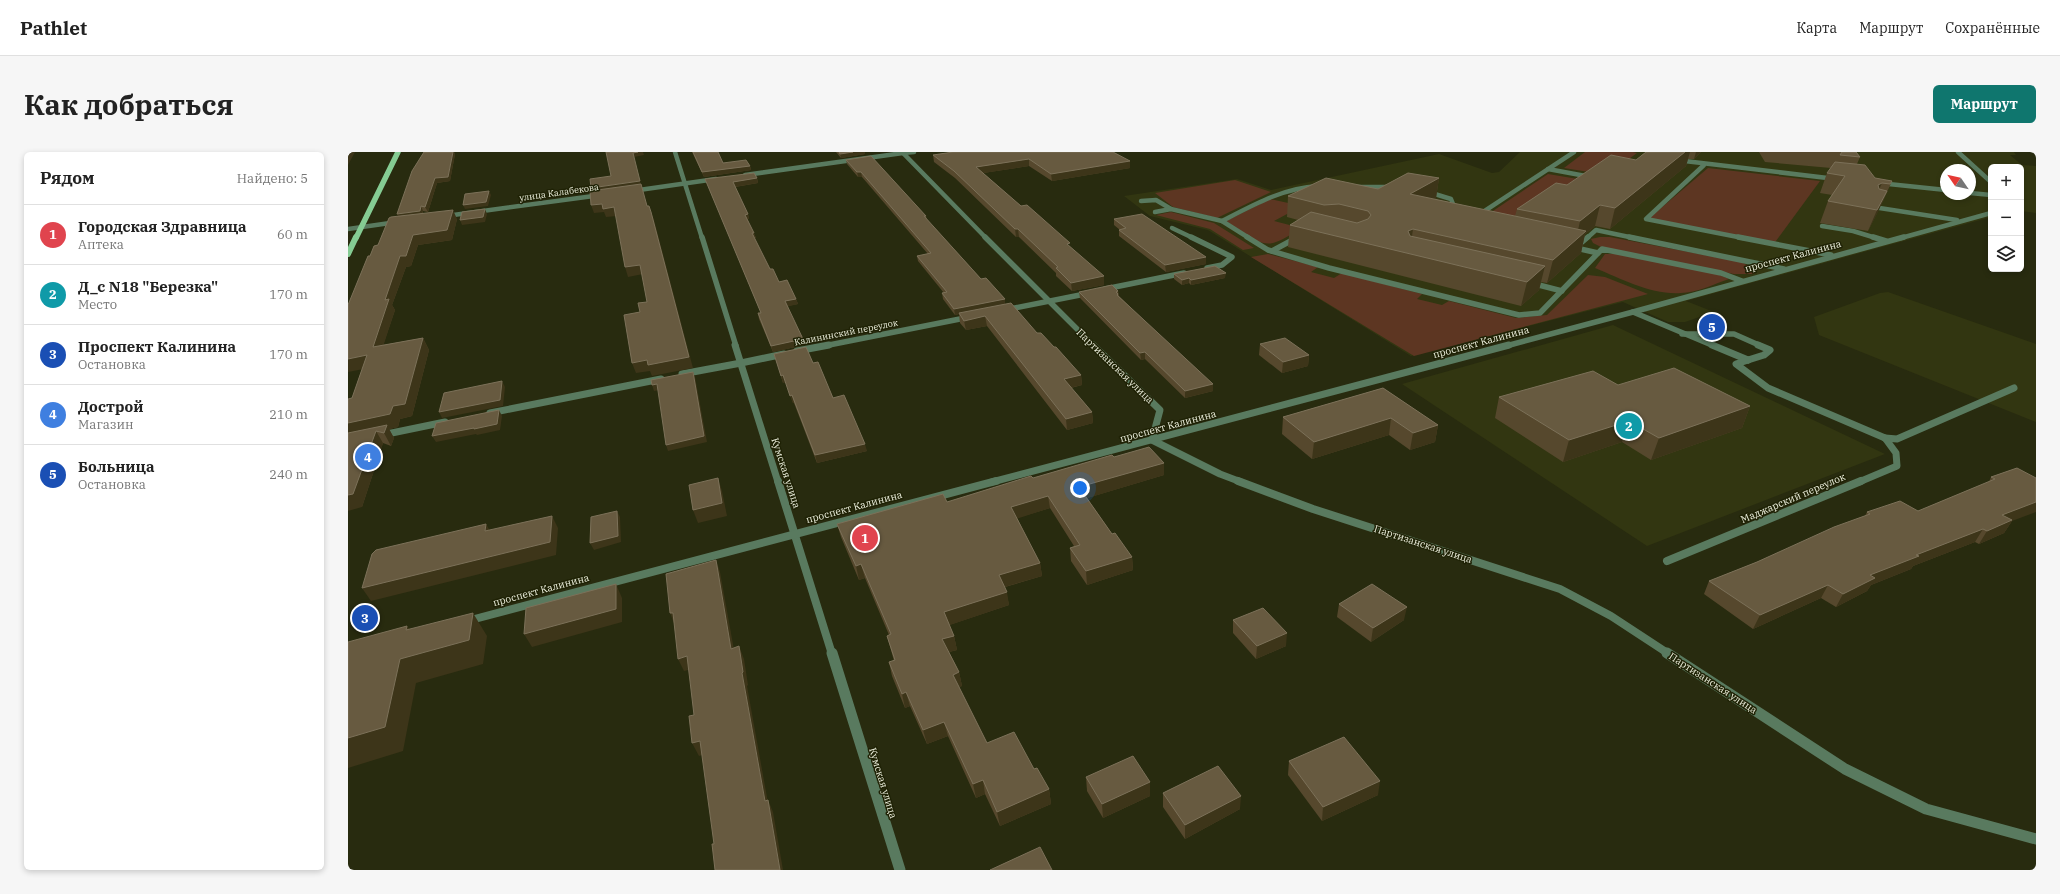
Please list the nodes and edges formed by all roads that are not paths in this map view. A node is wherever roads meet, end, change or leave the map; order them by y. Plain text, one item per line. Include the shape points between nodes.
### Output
1 (398, 152) edge
2 (675, 152) edge
3 (914, 152) edge
4 (1574, 152) edge
5 (1958, 152) edge
6 (903, 153) edge
7 (1667, 158) edge
8 (1704, 165) junction
9 (1548, 169) junction
10 (740, 176) edge
11 (1591, 177) edge
12 (724, 178) edge
13 (1988, 179) edge
14 (1845, 180) edge
15 (686, 183) junction
16 (1876, 183) edge
17 (1326, 186) edge
18 (1355, 187) edge
19 (1400, 187) edge
20 (1940, 189) edge
21 (1420, 190) edge
22 (622, 192) edge
23 (607, 194) edge
24 (1976, 194) edge
25 (1988, 195) edge
26 (1141, 202) dead end
27 (1873, 207) edge
28 (1171, 209) junction
29 (1155, 212) dead end
30 (1441, 213) edge
31 (1988, 213) edge
32 (441, 216) edge
33 (1471, 219) edge
34 (1222, 221) junction
35 (1961, 221) junction
36 (402, 222) edge
37 (1822, 226) dead end
38 (362, 227) junction
39 (1172, 228) dead end
40 (348, 229) edge
41 (1303, 234) edge
42 (1886, 241) junction
43 (1569, 246) edge
44 (1576, 248) junction
45 (1272, 251) junction
46 (1598, 253) junction
47 (348, 254) edge
48 (1833, 256) junction
49 (1784, 269) junction
50 (1199, 270) edge
51 (1191, 271) edge
52 (1742, 281) junction
53 (1524, 282) edge
54 (1100, 290) edge
55 (1562, 291) junction
56 (1093, 292) edge
57 (1048, 301) junction
58 (1002, 310) edge
59 (1633, 312) junction
60 (978, 315) edge
61 (1682, 334) junction
62 (1748, 360) junction
63 (741, 363) junction
64 (2014, 388) dead end
65 (479, 416) edge
66 (456, 420) edge
67 (371, 437) edge
68 (1885, 438) junction
69 (1152, 440) junction
70 (795, 533) junction
71 (1667, 561) dead end
72 (456, 624) edge
73 (2036, 839) edge
74 (900, 870) edge

1 - 38 main road
2 - 15 street, Кумская улица
3 - 6 street
4 - 9 street
5 - 13 street
6 - 10 street
6 - 57 street, Партизанская улица
7 - 8 street
8 - 14 street
8 - 48 street via 1646,218
9 - 11 street
9 - 33 street
12 - 15 street
15 - 22 street
15 - 63 street, Кумская улица
16 - 20 street
17 - 34 street via 1311,186 1277,194
18 - 19 street
21 - 30 street via 1451,199 1453,204
23 - 32 street, улица Калабекова
24 - 25 street
26 - 28 street via 1156,200
27 - 35 street
28 - 29 street
28 - 34 street
31 - 35 street, проспект Калинина
34 - 45 street
35 - 42 street, проспект Калинина
36 - 38 street
37 - 42 street via 1853,231
38 - 40 street
38 - 47 main road
39 - 50 street via 1232,257 1222,265
41 - 45 street
42 - 48 street, проспект Калинина
43 - 44 street
44 - 46 street
44 - 49 street via 1596,230
45 - 55 street via 1329,268 1518,315 1540,313
46 - 52 street via 1602,249 1721,273
46 - 55 street
48 - 49 street, проспект Калинина
49 - 52 street, проспект Калинина
51 - 54 street
52 - 59 street, проспект Калинина
53 - 55 street
56 - 57 street
57 - 58 street
57 - 69 street, Партизанская улица via 1160,410
59 - 61 street
59 - 69 street, проспект Калинина
60 - 63 street, Калининский переулок
61 - 62 street
61 - 62 street via 1734,334 1770,350 1764,355
62 - 68 street via 1736,364 1768,388
63 - 65 street, Калининский переулок
63 - 70 street, Кумская улица
64 - 68 street via 1897,439
66 - 67 street
68 - 71 street, Маджарский переулок via 1896,453 1897,466
69 - 70 street, проспект Калинина
69 - 73 street, Партизанская улица via 1220,474 1313,509 1560,589 1611,616 1845,769 1926,809
70 - 72 street, проспект Калинина
70 - 74 street, Кумская улица

